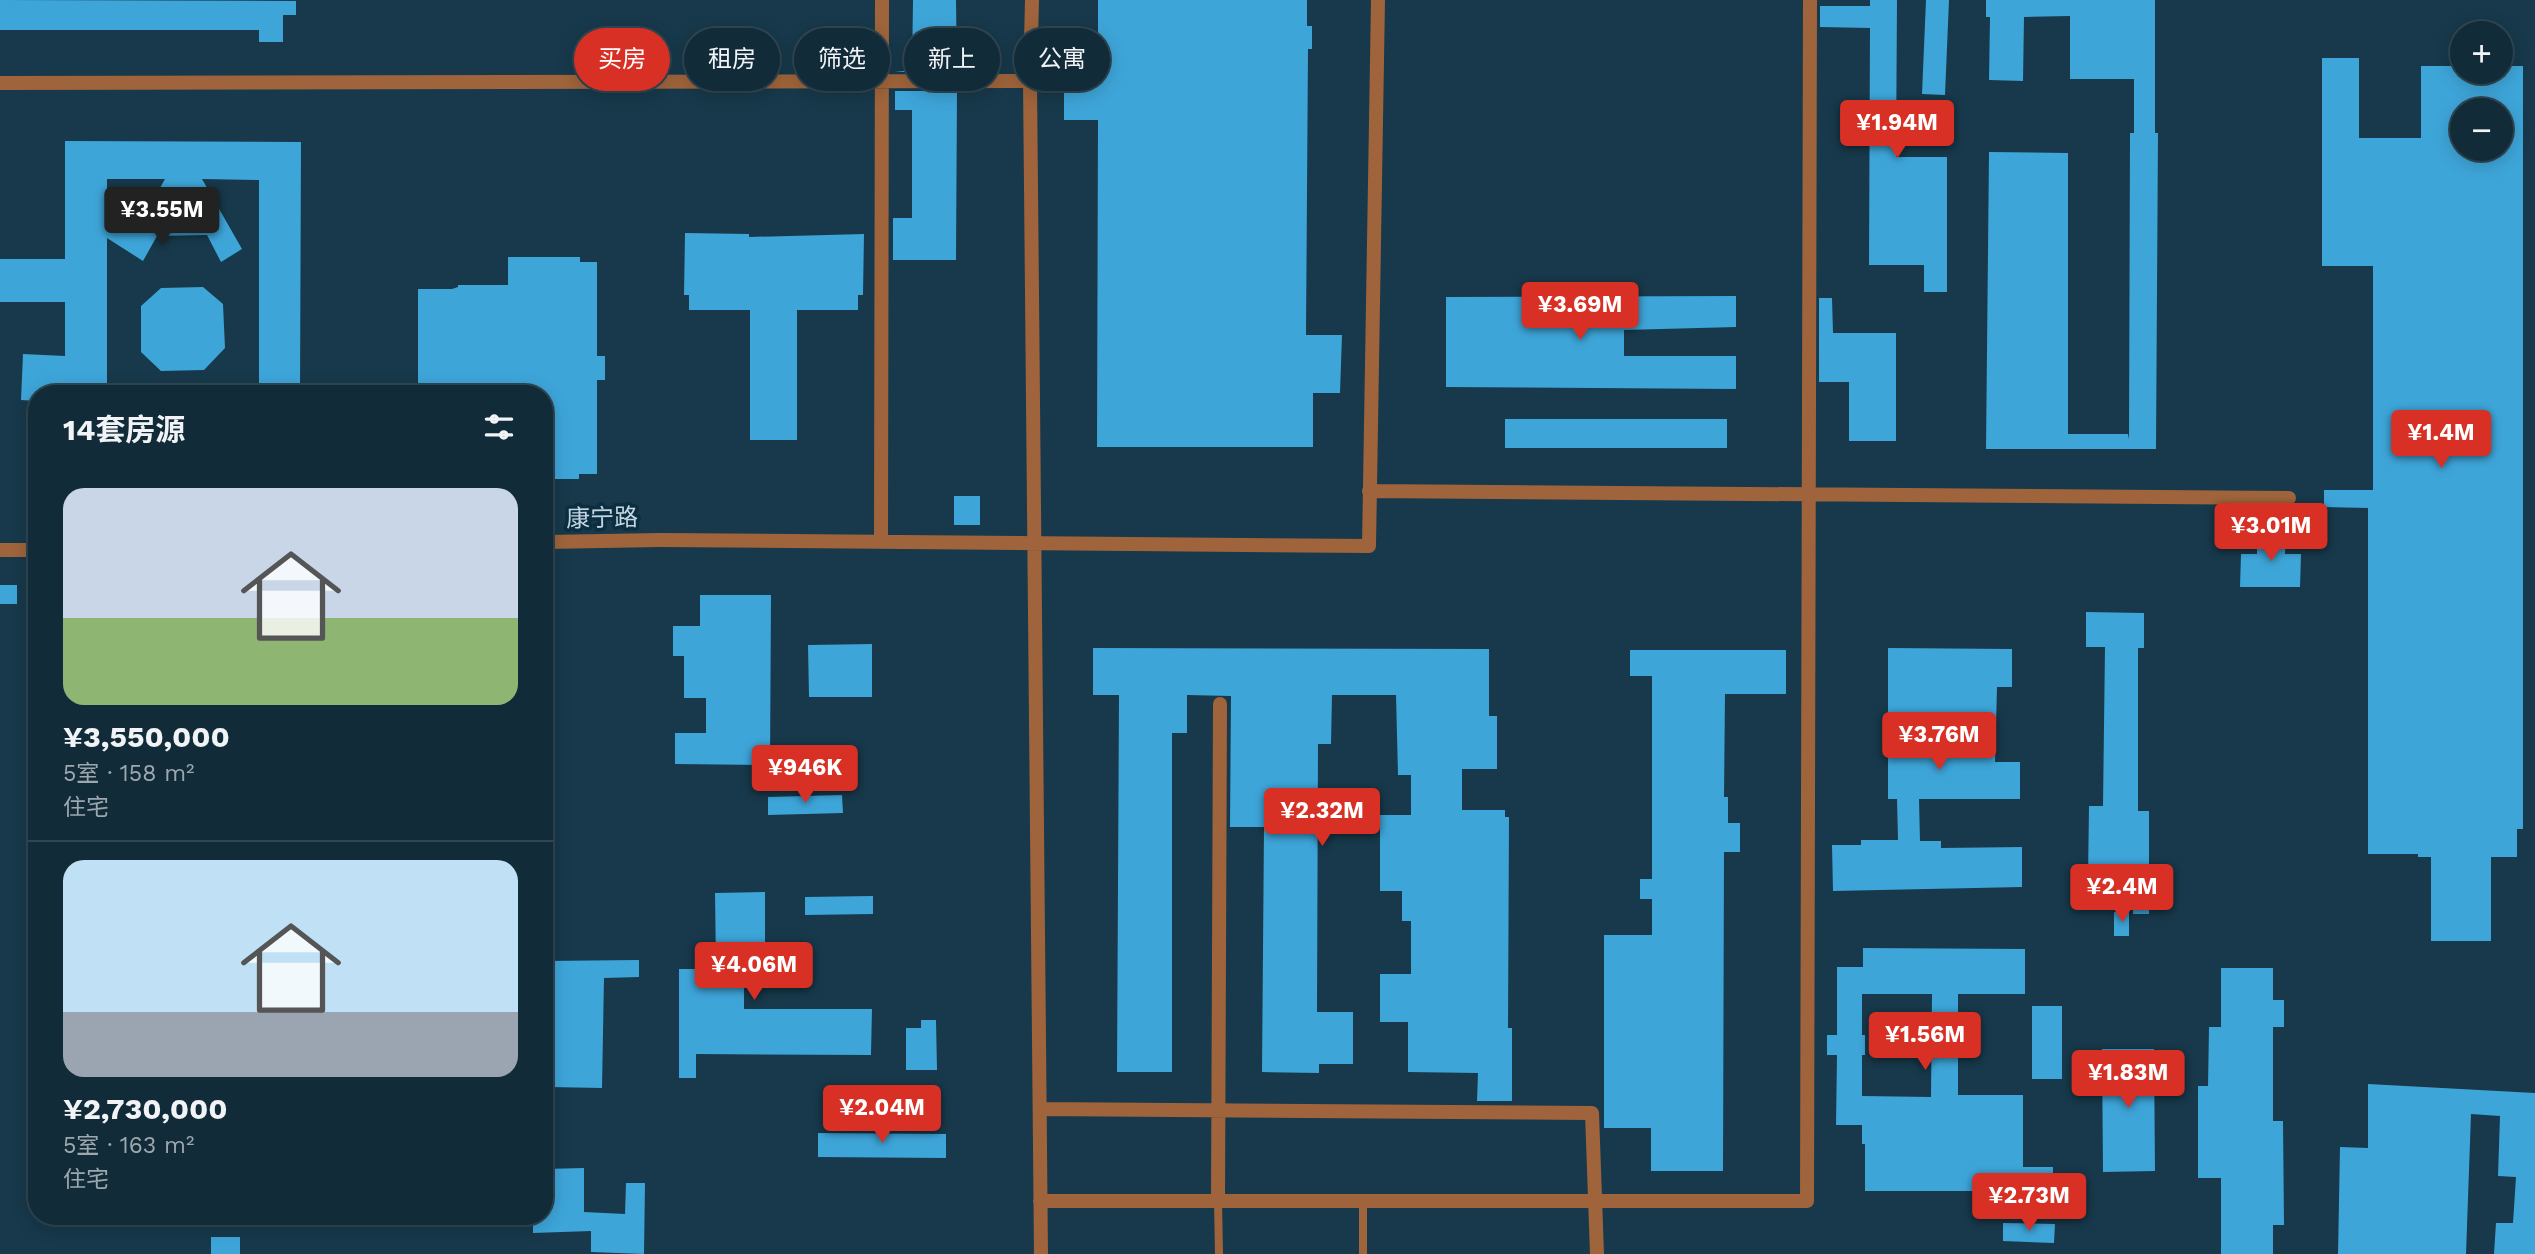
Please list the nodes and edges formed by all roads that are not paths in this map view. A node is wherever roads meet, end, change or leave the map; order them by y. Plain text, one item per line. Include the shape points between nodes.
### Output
1 (882, 0) edge
2 (1032, 0) edge
3 (1378, 0) edge
4 (1810, 0) edge
5 (882, 28) edge
6 (1031, 28) edge
7 (794, 81) edge
8 (890, 81) edge
9 (1014, 81) edge
10 (0, 83) edge
11 (881, 91) edge
12 (1030, 91) edge
13 (1369, 491) junction
14 (1809, 495) junction
15 (2289, 498) dead end
16 (553, 542) edge
17 (881, 542) junction
18 (1035, 543) junction
19 (0, 550) edge
20 (28, 550) edge
21 (1220, 704) dead end
22 (1040, 1109) junction
23 (1219, 1110) junction
24 (1040, 1201) junction
25 (1219, 1201) junction
26 (1363, 1201) junction
27 (1595, 1201) junction
28 (1041, 1254) edge
29 (1219, 1254) edge
30 (1363, 1254) edge
31 (1597, 1254) edge

1 - 5 street
2 - 6 street
3 - 13 street
4 - 14 street
7 - 10 street
8 - 9 street
11 - 17 street
12 - 18 street
13 - 14 street
13 - 18 street, 康宁路 via 1369,546
14 - 15 street
14 - 27 street via 1807,1201
16 - 17 street, 康宁路
17 - 18 street, 康宁路
18 - 22 street
19 - 20 street
21 - 23 street
22 - 23 street
22 - 24 street
23 - 25 street
23 - 27 street via 1592,1113
24 - 25 street
24 - 28 street
25 - 26 street
25 - 29 lane
26 - 27 street
26 - 30 lane
27 - 31 street

